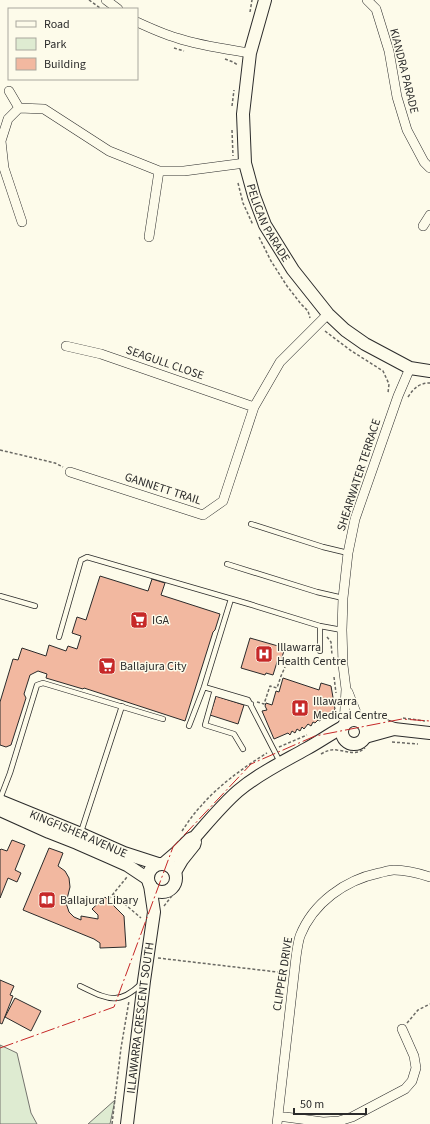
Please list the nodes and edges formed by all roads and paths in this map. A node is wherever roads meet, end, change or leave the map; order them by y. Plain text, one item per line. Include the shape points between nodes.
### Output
1 (89, 0) edge
2 (106, 0) edge
3 (265, 0) edge
4 (367, 0) edge
5 (100, 8) edge
6 (117, 8) edge
7 (138, 22) edge
8 (250, 53) junction
9 (9, 91) dead end
10 (20, 108) junction
11 (245, 163) junction
12 (430, 168) edge
13 (159, 171) junction
14 (430, 215) edge
15 (22, 222) dead end
16 (423, 226) dead end
17 (149, 237) dead end
18 (328, 314) junction
19 (317, 325) junction
20 (66, 346) dead end
21 (410, 368) junction
22 (430, 371) edge
23 (430, 383) edge
24 (388, 397) dead end
25 (405, 403) dead end
26 (254, 407) junction
27 (0, 450) edge
28 (70, 472) joint
29 (251, 524) dead end
30 (348, 553) junction
31 (227, 564) dead end
32 (0, 596) edge
33 (342, 598) junction
34 (232, 599) junction
35 (35, 606) dead end
36 (320, 626) junction
37 (327, 628) junction
38 (342, 630) junction
39 (59, 637) dead end
40 (320, 651) dead end
41 (332, 655) dead end
42 (286, 667) dead end
43 (334, 675) dead end
44 (204, 686) junction
45 (346, 689) junction
46 (336, 696) dead end
47 (249, 702) junction
48 (122, 706) junction
49 (163, 718) dead end
50 (360, 721) junction
51 (430, 721) edge
52 (395, 724) junction
53 (189, 726) dead end
54 (343, 726) junction
55 (312, 733) dead end
56 (430, 733) edge
57 (345, 740) junction
58 (366, 741) junction
59 (390, 741) dead end
60 (423, 744) dead end
61 (243, 749) dead end
62 (274, 750) junction
63 (314, 751) junction
64 (280, 763) junction
65 (0, 800) edge
66 (0, 810) edge
67 (179, 835) dead end
68 (195, 837) junction
69 (79, 838) junction
70 (160, 864) junction
71 (130, 874) dead end
72 (178, 876) junction
73 (430, 877) edge
74 (149, 882) junction
75 (164, 891) junction
76 (113, 894) junction
77 (109, 899) dead end
78 (158, 911) junction
79 (144, 921) dead end
80 (147, 957) junction
81 (286, 968) dead end
82 (144, 981) junction
83 (80, 986) dead end
84 (131, 993) junction
85 (430, 1004) edge
86 (402, 1029) joint
87 (277, 1120) edge
88 (112, 1124) edge
89 (127, 1124) edge

1 - 5 path
2 - 6 street
3 - 8 street, PELICAN PARADE
4 - 12 street, KIANDRA PARADE via 376,9 389,51 397,97 407,130 424,162
7 - 8 street via 176,38
8 - 11 street, PELICAN PARADE via 243,114
9 - 10 street
10 - 13 street via 44,109 109,151
10 - 15 street via 8,119 1,141 4,168
11 - 13 street via 184,171
11 - 18 street, PELICAN PARADE via 265,225 293,270
13 - 17 street
14 - 16 street
18 - 19 street, GANNETT TRAIL
18 - 21 street, PELICAN PARADE via 344,330 365,344
19 - 24 path via 383,371 390,384
19 - 26 street, GANNETT TRAIL via 280,362
20 - 26 street, SEAGULL CLOSE via 102,354
21 - 22 street, PELICAN PARADE
21 - 30 street, SHEARWATER TERRACE via 358,512
23 - 25 path via 414,388
26 - 28 street, GANNETT TRAIL via 223,501 204,515
27 - 28 path via 55,462
29 - 30 lane
30 - 33 street, SHEARWATER TERRACE
31 - 33 lane
32 - 35 lane
33 - 38 street, SHEARWATER TERRACE
34 - 36 lane
34 - 39 lane via 87,556 81,560
34 - 44 lane
36 - 37 lane
36 - 40 lane
37 - 38 lane
37 - 41 path
38 - 45 street, SHEARWATER TERRACE
42 - 47 path via 276,688 270,686 264,704
43 - 46 path
44 - 47 lane
44 - 53 lane
45 - 50 street, SHEARWATER TERRACE
45 - 54 street, SHEARWATER TERRACE
47 - 61 lane via 214,693 205,725 234,734
47 - 62 lane
48 - 49 lane
48 - 65 lane via 43,683 37,685
48 - 69 lane
50 - 52 street via 382,725
50 - 54 street via 353,719
50 - 58 street via 365,726
51 - 52 path via 404,718
52 - 56 street
52 - 58 street
54 - 57 street via 342,734
54 - 63 street
55 - 62 path
57 - 58 street via 351,744
57 - 63 street
58 - 63 path via 362,751 356,753 336,750
59 - 60 path
62 - 64 lane
62 - 67 path via 218,789 201,805
63 - 64 street
64 - 68 street via 237,792
65 - 69 street, KINGFISHER AVENUE
66 - 69 street, KINGFISHER AVENUE via 49,832
68 - 70 street
68 - 72 street via 194,845 182,860
69 - 70 street, KINGFISHER AVENUE
69 - 74 street, KINGFISHER AVENUE via 127,865
70 - 72 street via 168,865
70 - 74 street via 149,872
71 - 76 path
72 - 75 street via 174,884
72 - 78 path via 176,892
73 - 87 street, CLIPPER DRIVE via 393,870 370,875 348,883 332,894 308,920 300,936 296,957
74 - 75 street via 154,889
74 - 78 street, ILLAWARRA CRESCENT SOUTH
75 - 78 street, ILLAWARRA CRESCENT SOUTH
76 - 77 path
76 - 79 path
78 - 80 street, ILLAWARRA CRESCENT SOUTH
80 - 81 path via 286,974
80 - 82 street, ILLAWARRA CRESCENT SOUTH
82 - 84 lane
82 - 89 street, ILLAWARRA CRESCENT SOUTH
83 - 84 lane via 102,996 117,999
84 - 88 path via 121,1048
85 - 86 path via 418,1010
86 - 87 street via 414,1056 416,1068 412,1081 405,1089 352,1117 339,1121

